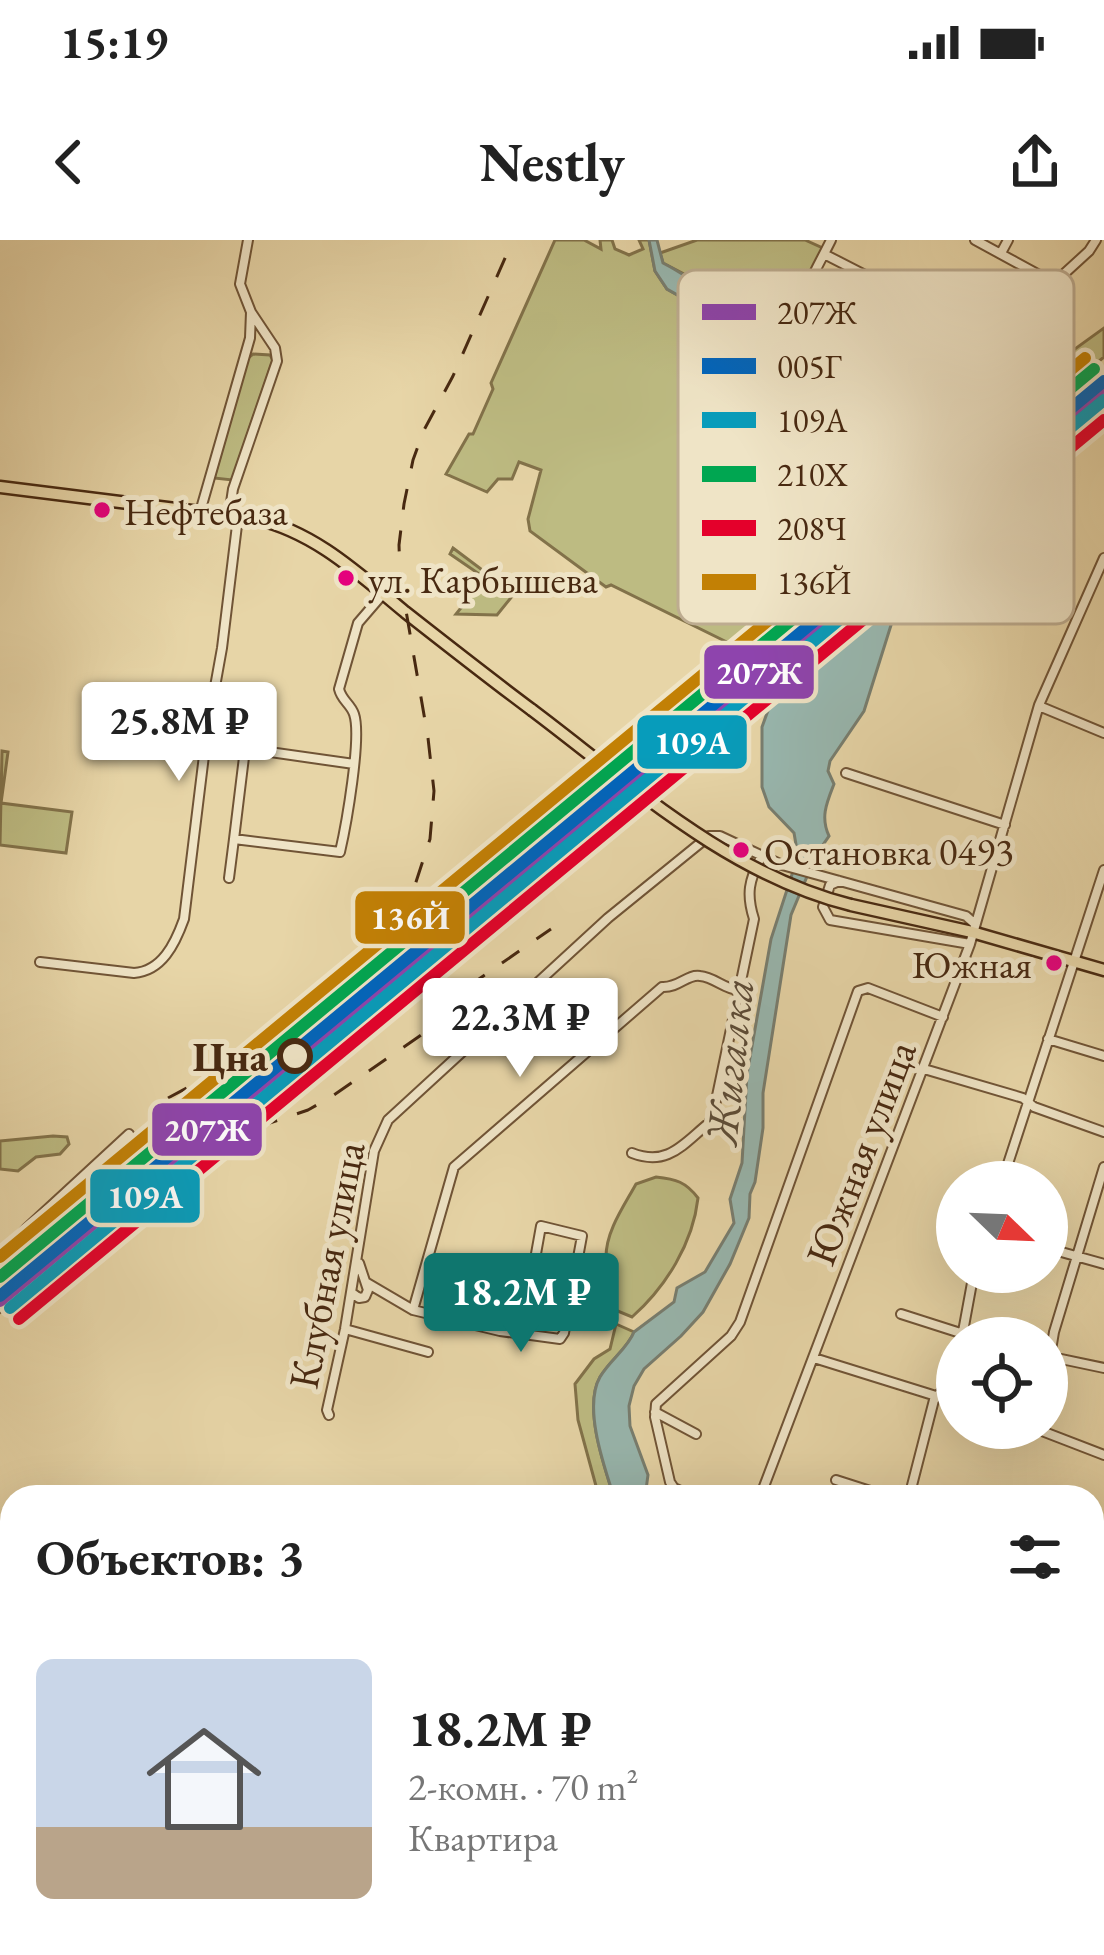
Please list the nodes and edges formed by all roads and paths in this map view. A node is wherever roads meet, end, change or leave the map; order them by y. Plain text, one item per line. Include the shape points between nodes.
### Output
1 (248, 240) edge
2 (831, 240) edge
3 (975, 240) edge
4 (1008, 240) edge
5 (1096, 240) edge
6 (824, 254) junction
7 (1001, 254) junction
8 (816, 270) edge
9 (854, 270) edge
10 (1030, 270) edge
11 (1068, 270) edge
12 (251, 312) junction
13 (0, 487) edge
14 (200, 512) junction
15 (234, 517) junction
16 (1104, 558) edge
17 (383, 594) junction
18 (1039, 705) junction
19 (1101, 732) edge
20 (206, 743) junction
21 (245, 748) junction
22 (354, 764) junction
23 (846, 773) dead end
24 (1005, 825) junction
25 (234, 839) junction
26 (761, 857) junction
27 (1104, 870) edge
28 (816, 874) junction
29 (229, 878) dead end
30 (841, 881) junction
31 (830, 885) junction
32 (972, 933) junction
33 (1073, 961) junction
34 (40, 962) dead end
35 (1104, 970) edge
36 (738, 990) junction
37 (943, 1017) junction
38 (1048, 1039) junction
39 (1104, 1056) edge
40 (924, 1069) junction
41 (1028, 1101) junction
42 (1104, 1132) edge
43 (129, 1134) dead end
44 (632, 1153) dead end
45 (1009, 1161) edge
46 (1104, 1167) edge
47 (1068, 1253) edge
48 (1077, 1255) junction
49 (0, 1258) edge
50 (357, 1258) junction
51 (1104, 1264) edge
52 (367, 1282) junction
53 (572, 1284) junction
54 (351, 1292) junction
55 (413, 1310) junction
56 (901, 1314) dead end
57 (1059, 1317) edge
58 (936, 1327) edge
59 (345, 1329) junction
60 (428, 1352) dead end
61 (814, 1358) junction
62 (1068, 1360) edge
63 (1104, 1368) edge
64 (936, 1393) edge
65 (936, 1404) edge
66 (655, 1412) junction
67 (329, 1415) dead end
68 (696, 1434) dead end
69 (1068, 1441) edge
70 (1104, 1455) edge
71 (836, 1480) dead end
72 (672, 1485) edge
73 (765, 1485) edge
74 (852, 1485) edge
75 (912, 1485) edge

1 - 12 street via 240,284
2 - 6 street
3 - 7 street
4 - 7 street
5 - 11 street
6 - 8 street
6 - 9 street
7 - 10 street
12 - 14 street
12 - 15 street via 278,361 233,489
13 - 14 main road
14 - 15 main road
15 - 17 main road via 299,533
15 - 20 street
16 - 18 street, Южная улица
17 - 22 street via 358,623 339,689 355,716
17 - 32 main road, bridge via 724,850 851,905
18 - 19 street
18 - 24 street, Южная улица
20 - 21 street
20 - 34 street via 184,920 166,955 134,973
21 - 22 street
21 - 25 street
22 - 25 street via 340,852
23 - 24 street
24 - 32 street, Южная улица
25 - 29 street
26 - 28 street, Клубная улица
26 - 36 street via 749,879 754,919
26 - 50 street, Клубная улица via 709,836 388,1120 374,1150
27 - 33 street
28 - 30 street, Клубная улица
28 - 31 street
30 - 31 street
30 - 32 street, Клубная улица via 966,916
31 - 32 street via 823,907 836,922
32 - 33 main road
32 - 37 street, Южная улица
33 - 35 main road
33 - 38 street
36 - 44 street via 709,1123 666,1156
36 - 55 street via 701,976 662,987 454,1167
37 - 40 street, Южная улица
37 - 66 street via 858,991 740,1322
38 - 39 street
38 - 41 street
40 - 41 street
40 - 61 street, Южная улица
41 - 42 street
41 - 45 street
43 - 49 street
46 - 48 street
47 - 48 street
48 - 51 street
48 - 57 street
50 - 52 street
50 - 54 street, Клубная улица
52 - 54 street via 365,1297
52 - 55 street
53 - 53 street via 583,1236 541,1226 532,1276
53 - 55 street via 560,1339
54 - 59 street, Клубная улица
56 - 58 street
59 - 60 street
59 - 67 street, Клубная улица
61 - 64 street
61 - 73 street, Южная улица
62 - 63 street
65 - 75 street
66 - 68 street
66 - 72 street
69 - 70 street
71 - 74 street

